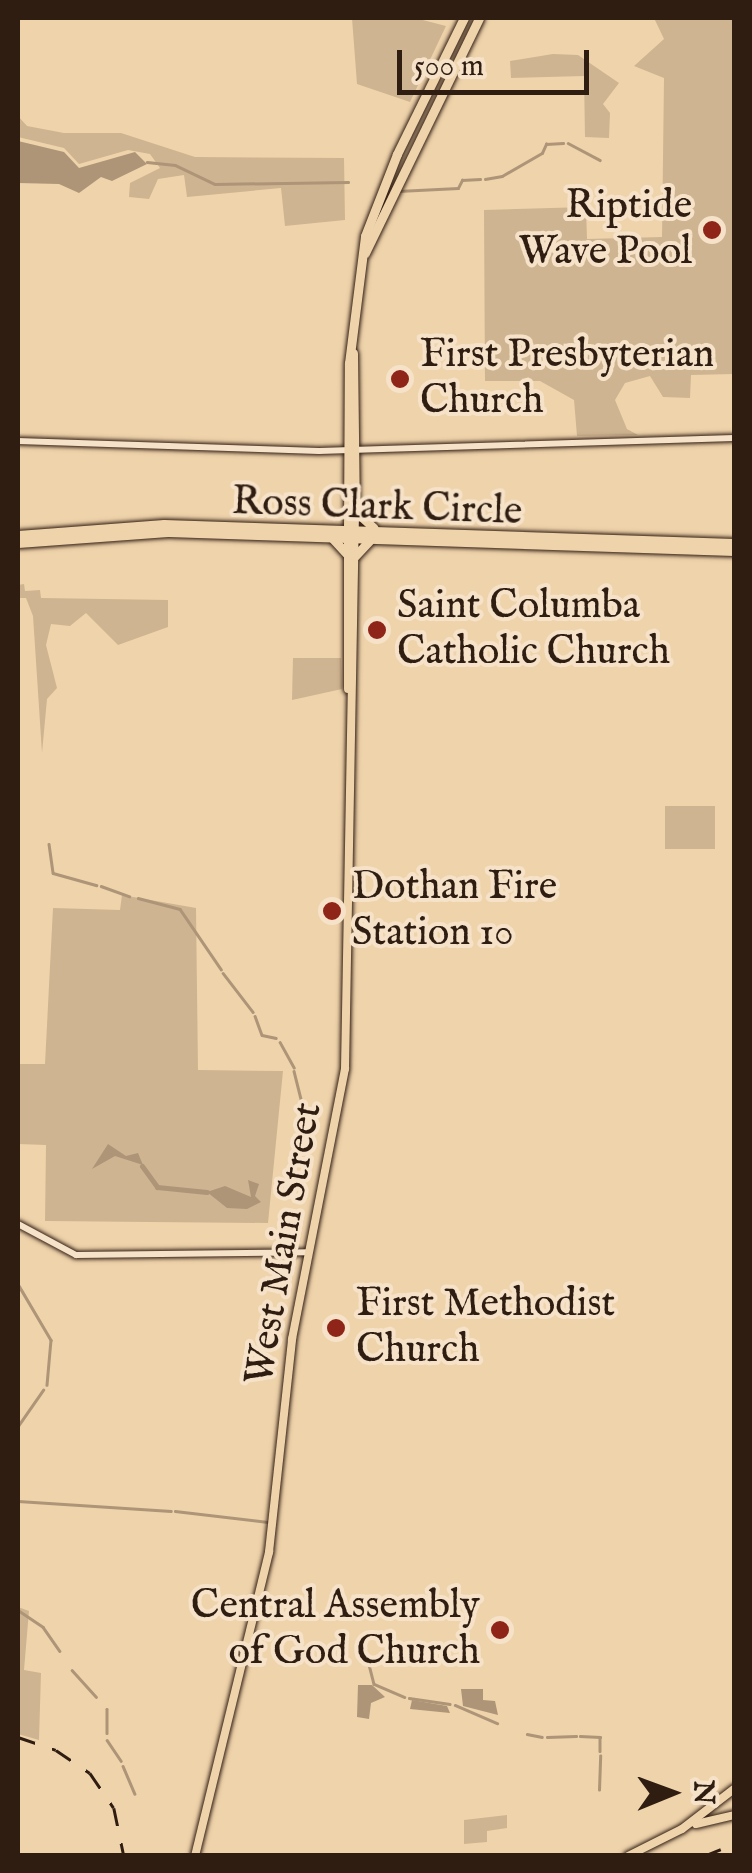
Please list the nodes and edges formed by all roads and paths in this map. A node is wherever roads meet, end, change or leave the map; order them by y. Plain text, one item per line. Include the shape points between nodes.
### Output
1 (464, 18) edge
2 (478, 18) edge
3 (452, 41) junction
4 (462, 50) junction
5 (408, 131) junction
6 (418, 140) junction
7 (412, 151) junction
8 (384, 200) junction
9 (734, 438) edge
10 (18, 442) edge
11 (352, 450) junction
12 (352, 511) junction
13 (225, 529) junction
14 (331, 533) junction
15 (351, 534) junction
16 (374, 534) junction
17 (18, 535) edge
18 (473, 538) junction
19 (530, 540) junction
20 (18, 543) edge
21 (639, 543) junction
22 (734, 543) edge
23 (351, 555) junction
24 (733, 558) edge
25 (18, 1224) edge
26 (312, 1236) junction
27 (294, 1252) junction
28 (309, 1252) junction
29 (306, 1268) junction
30 (734, 1788) edge
31 (720, 1812) edge
32 (195, 1856) edge
33 (628, 1856) edge

1 - 3 highway, West Main Street
2 - 4 highway, West Main Street
3 - 4 highway
3 - 5 highway, West Main Street
4 - 6 highway, West Main Street
5 - 6 highway
5 - 7 highway
5 - 8 highway, West Main Street
6 - 7 highway, West Main Street
7 - 8 highway, West Main Street
8 - 11 highway, West Main Street via 364,255 353,351
9 - 11 main road
10 - 11 main road
11 - 12 highway, West Main Street
12 - 14 highway
12 - 15 highway, West Main Street
12 - 16 highway
13 - 14 highway, Ross Clark Circle
13 - 17 highway, Ross Clark Circle via 124,524
13 - 20 highway, Ross Clark Circle
14 - 15 highway, Ross Clark Circle
14 - 23 highway
15 - 16 highway, Ross Clark Circle
15 - 23 main road, West Main Street
16 - 18 highway, Ross Clark Circle
16 - 18 highway, Ross Clark Circle
16 - 23 highway
18 - 19 highway, Ross Clark Circle
18 - 19 highway, Ross Clark Circle
19 - 21 highway, Ross Clark Circle
21 - 22 highway, Ross Clark Circle
21 - 24 highway, Ross Clark Circle via 719,550
23 - 26 main road, West Main Street via 346,1058
25 - 27 main road via 76,1254
26 - 27 main road
26 - 28 main road, West Main Street
27 - 28 main road
27 - 29 main road
28 - 29 main road, West Main Street
29 - 32 main road, West Main Street via 269,1552
30 - 31 main road
31 - 33 main road

